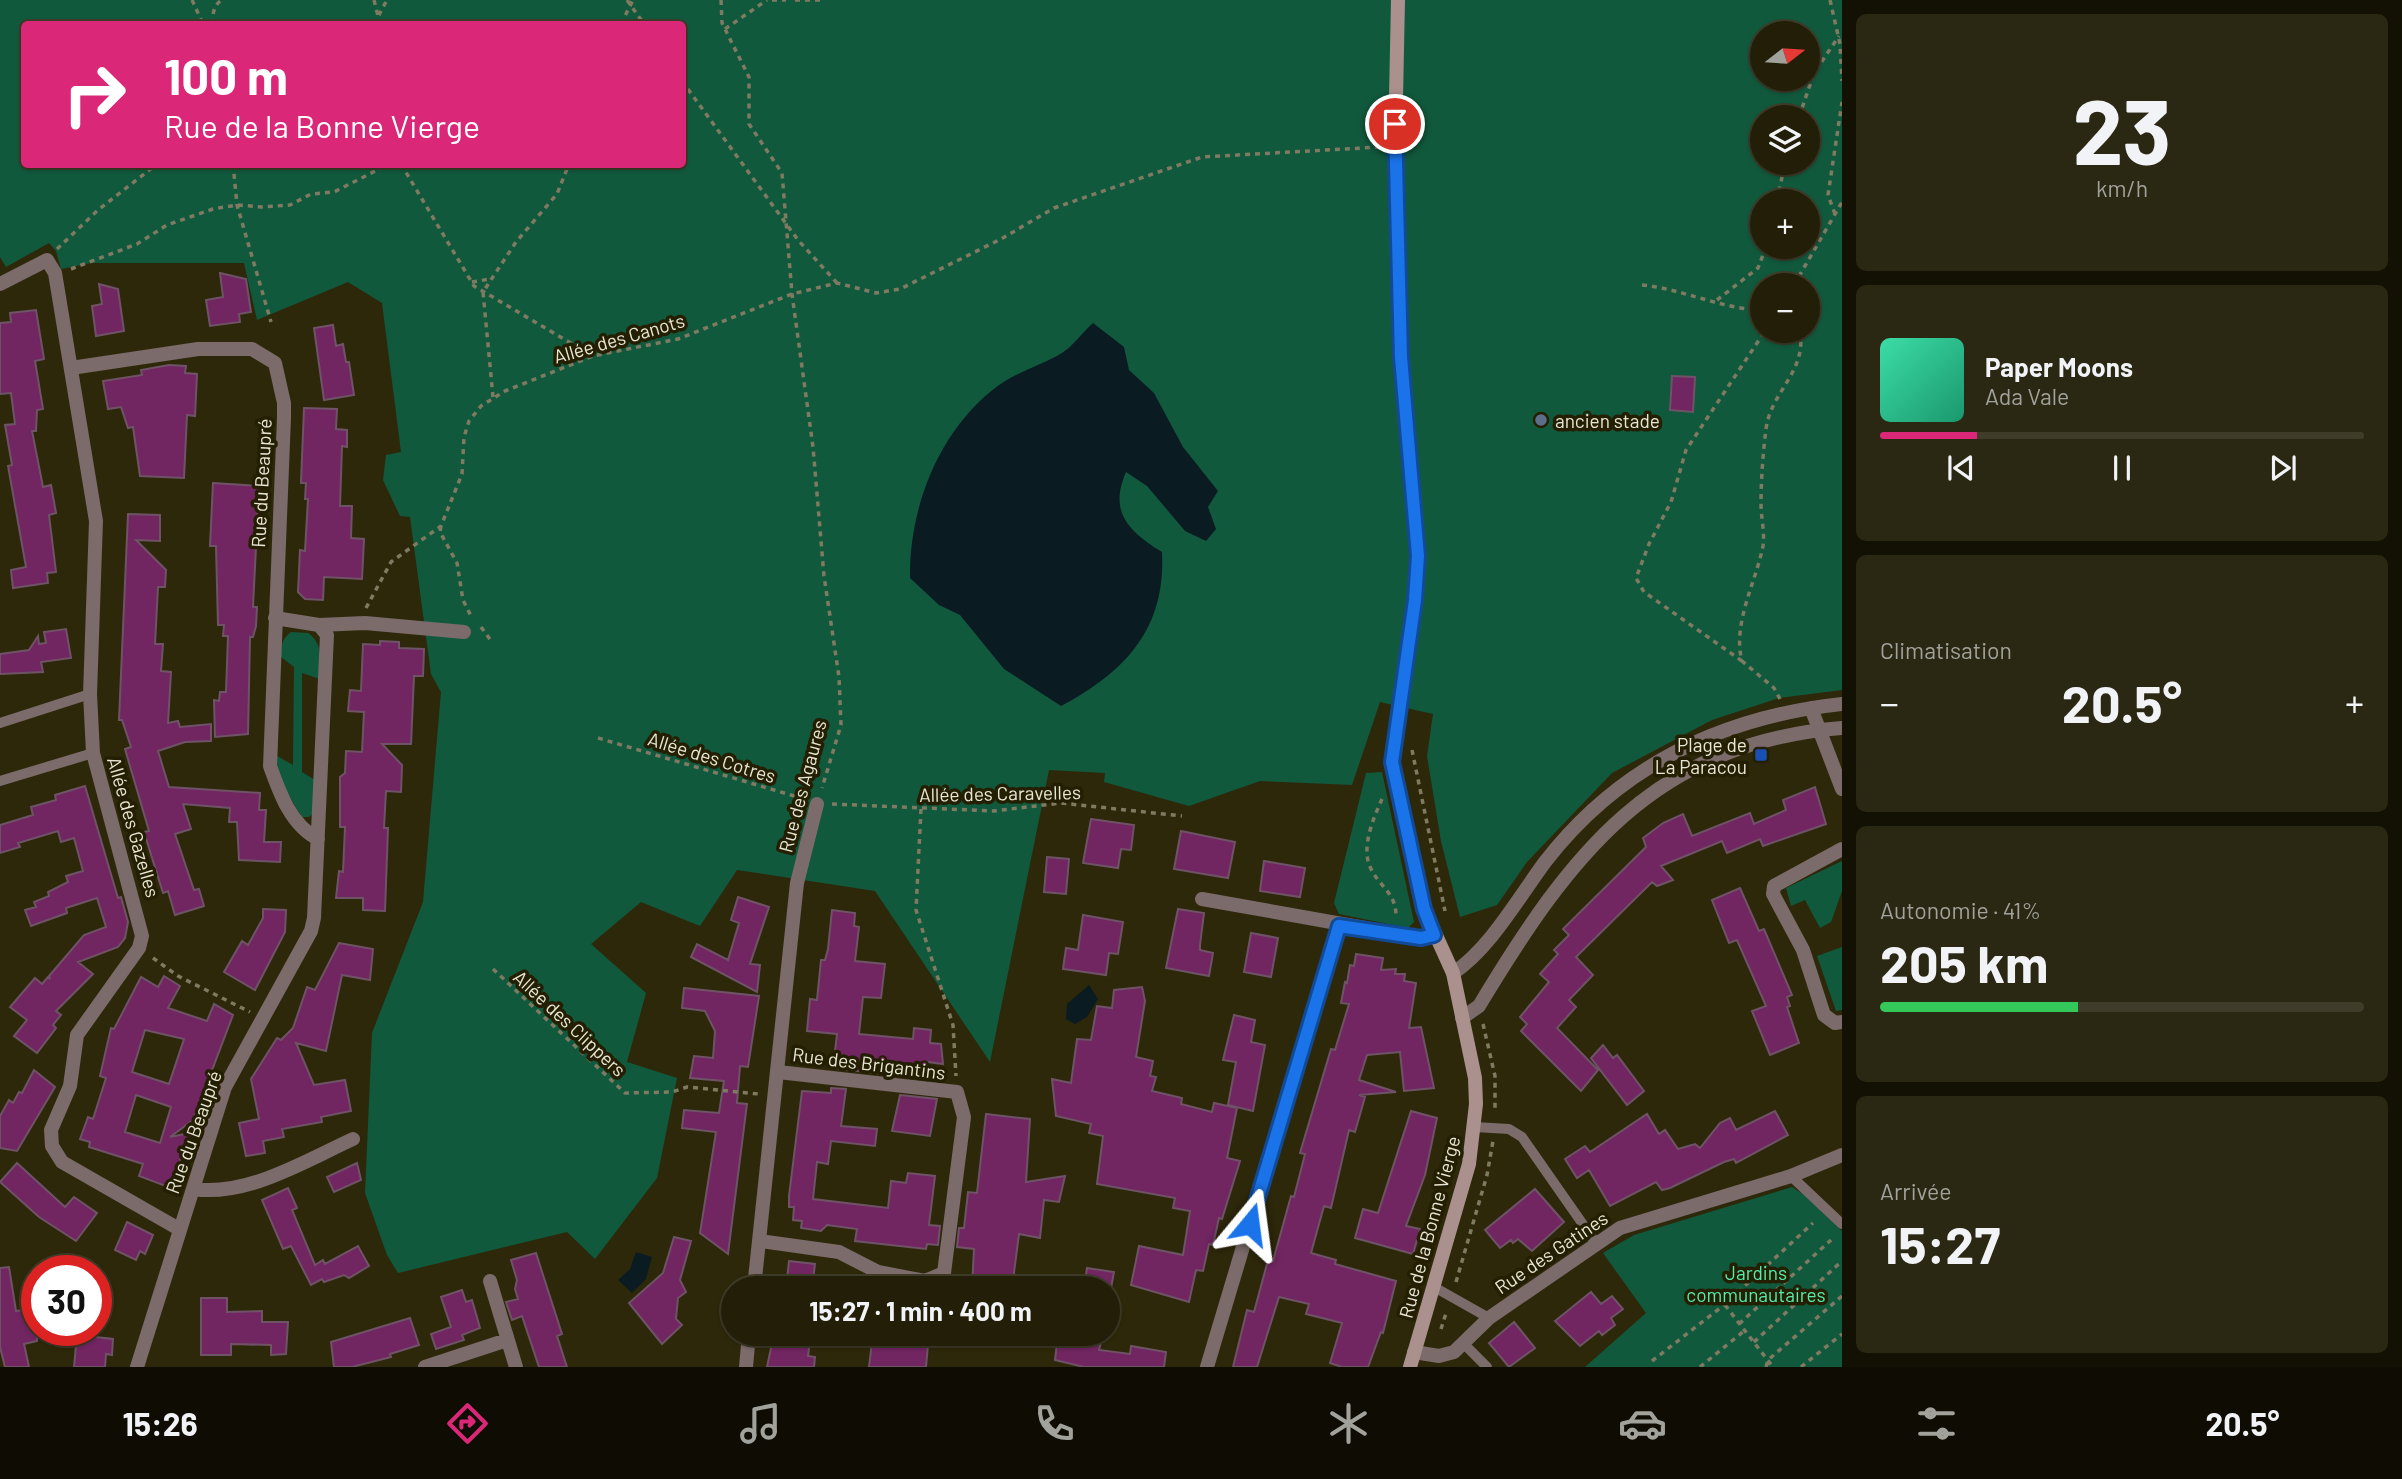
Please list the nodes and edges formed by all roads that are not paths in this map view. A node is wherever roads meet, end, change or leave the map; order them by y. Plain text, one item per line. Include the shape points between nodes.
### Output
1 (1398, 0) edge
2 (2, 277) edge
3 (71, 369) junction
4 (275, 618) junction
5 (319, 625) junction
6 (464, 632) dead end
7 (90, 694) junction
8 (1842, 704) edge
9 (1811, 708) junction
10 (0, 723) edge
11 (1842, 728) edge
12 (1819, 730) junction
13 (93, 753) junction
14 (0, 781) edge
15 (1842, 789) edge
16 (817, 804) road end
17 (318, 839) junction
18 (1842, 849) edge
19 (1202, 899) dead end
20 (1339, 926) junction
21 (1434, 935) junction
22 (1453, 973) junction
23 (1462, 1018) junction
24 (1842, 1022) edge
25 (778, 1072) junction
26 (1475, 1127) junction
27 (353, 1139) dead end
28 (1842, 1155) edge
29 (1791, 1176) junction
30 (193, 1189) junction
31 (1842, 1224) edge
32 (179, 1229) junction
33 (760, 1241) junction
34 (1595, 1243) junction
35 (756, 1276) edge
36 (490, 1281) dead end
37 (1434, 1287) junction
38 (1489, 1318) junction
39 (508, 1340) junction
40 (1464, 1343) junction
41 (748, 1346) edge
42 (1414, 1352) junction
43 (137, 1367) edge
44 (425, 1367) edge
45 (516, 1367) edge
46 (746, 1367) edge
47 (1207, 1367) edge
48 (1410, 1367) edge
49 (1487, 1367) edge

1 - 21 street, Rue de la Bonne Vierge via 1395,147 1401,357 1418,556 1392,762 1424,909
2 - 3 street, Allée des Gazelles via 47,260 55,273
3 - 4 street, Rue du Beaupré via 186,349 252,349 275,363 284,403
3 - 7 street, Allée des Gazelles via 96,521
4 - 5 street
4 - 17 street, Rue du Beaupré via 270,766 291,814
5 - 6 street via 355,622
5 - 17 street, Rue du Beaupré via 327,635 328,648
7 - 10 lane
7 - 13 street, Allée des Gazelles
8 - 9 street
9 - 12 street
9 - 22 street via 1727,728 1641,771 1593,809 1553,852 1474,956
11 - 12 street
12 - 15 street
12 - 23 street via 1742,746 1713,757 1656,790 1610,827 1571,870 1479,1006
13 - 14 lane
13 - 32 street, Allée des Gazelles via 142,936 139,948 78,1035 70,1086 51,1130 52,1146 62,1163
16 - 25 street, Rue des Agaures via 797,883
17 - 30 street, Rue du Beaupré via 311,931 225,1087
18 - 24 street via 1783,879 1774,886 1773,894 1803,950 1824,1015
19 - 20 street
20 - 21 street via 1421,938
20 - 47 street
21 - 22 street, Rue de la Bonne Vierge
22 - 23 street, Rue de la Bonne Vierge
23 - 26 street, Rue de la Bonne Vierge via 1475,1078
25 - 33 street, Rue des Agaures
25 - 33 street, Rue des Brigantins via 957,1093 964,1117 944,1273 925,1281 878,1272 839,1252
26 - 34 lane via 1509,1129 1522,1137
26 - 37 street, Rue de la Bonne Vierge
27 - 30 street via 262,1179 211,1192
28 - 29 street, Rue des Gatines
29 - 31 lane
29 - 34 street, Rue des Gatines via 1635,1222
30 - 32 street, Rue du Beaupré
32 - 43 street, Rue du Beaupré
33 - 35 street, Rue des Agaures
34 - 38 street, Rue des Gatines
36 - 39 street
37 - 38 lane
37 - 42 street, Rue de la Bonne Vierge
38 - 40 street, Rue des Gatines
39 - 44 street
39 - 45 street
40 - 42 street, Rue des Gatines via 1439,1356
40 - 49 lane
41 - 46 street
42 - 48 street, Rue de la Bonne Vierge

